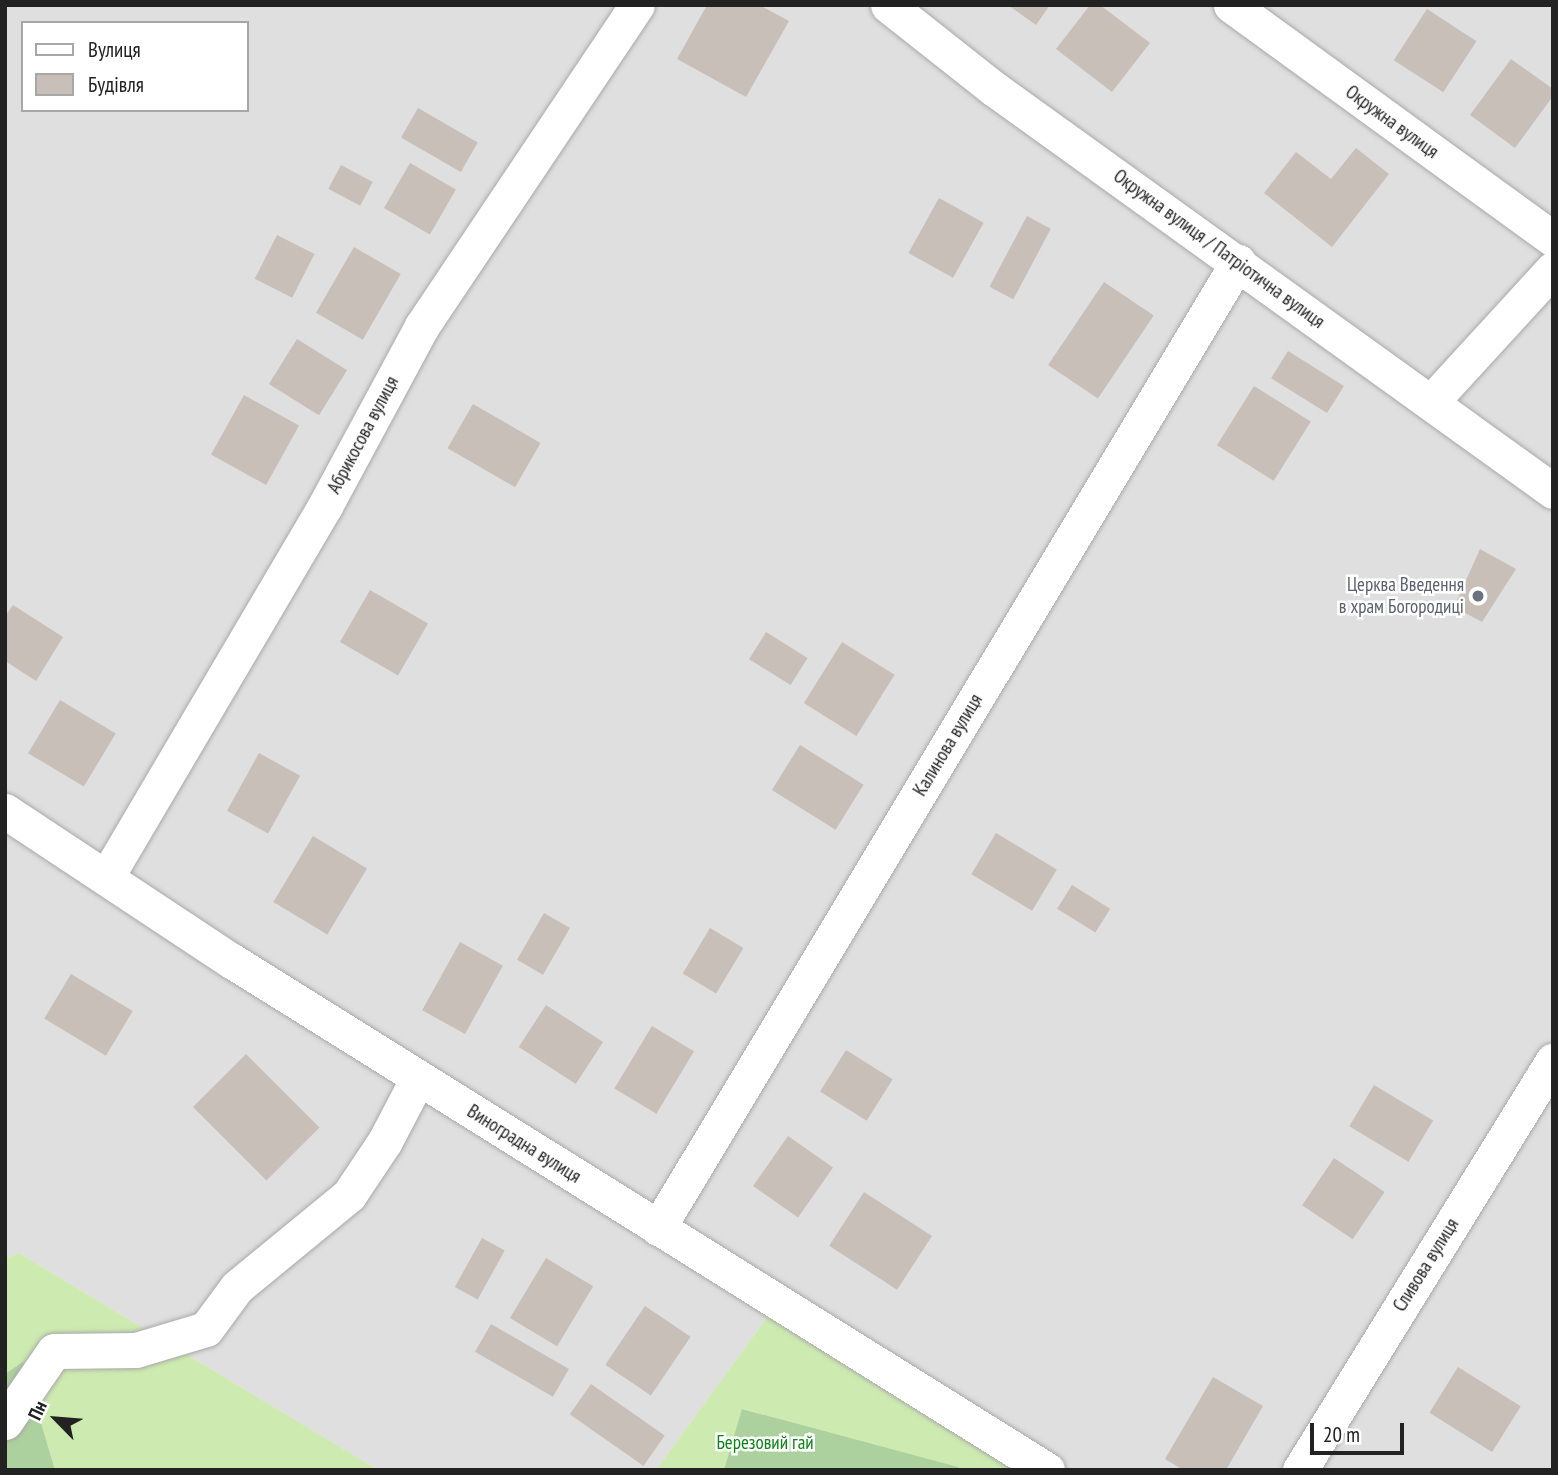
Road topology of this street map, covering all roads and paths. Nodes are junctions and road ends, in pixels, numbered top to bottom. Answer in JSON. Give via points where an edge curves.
{"nodes":[{"id":1,"x":637,"y":5,"type":"edge"},
{"id":2,"x":888,"y":5,"type":"edge"},
{"id":3,"x":1231,"y":5,"type":"edge"},
{"id":4,"x":1553,"y":239,"type":"edge"},
{"id":5,"x":1238,"y":262,"type":"junction"},
{"id":6,"x":1553,"y":269,"type":"edge"},
{"id":7,"x":1430,"y":402,"type":"junction"},
{"id":8,"x":1553,"y":491,"type":"edge"},
{"id":9,"x":5,"y":811,"type":"edge"},
{"id":10,"x":107,"y":876,"type":"junction"},
{"id":11,"x":1553,"y":1060,"type":"edge"},
{"id":12,"x":418,"y":1078,"type":"junction"},
{"id":13,"x":658,"y":1228,"type":"junction"},
{"id":14,"x":5,"y":1422,"type":"edge"},
{"id":15,"x":1047,"y":1470,"type":"edge"},
{"id":16,"x":1300,"y":1470,"type":"edge"}],
"edges":[{"from":1,"to":10,"type":"street","name":"Абрикосова вулиця","via":[[422,326],[325,506]]},
{"from":2,"to":5,"type":"street","name":"Окружна вулиця / Патріотична вулиця","via":[[993,88]]},
{"from":3,"to":4,"type":"street","name":"Окружна вулиця"},
{"from":5,"to":7,"type":"street","name":"Окружна вулиця / Патріотична вулиця"},
{"from":5,"to":13,"type":"street","name":"Калинова вулиця"},
{"from":6,"to":7,"type":"street"},
{"from":7,"to":8,"type":"street","name":"Окружна вулиця / Патріотична вулиця"},
{"from":9,"to":10,"type":"street","name":"Виноградна вулиця"},
{"from":10,"to":12,"type":"street","name":"Виноградна вулиця"},
{"from":11,"to":16,"type":"street","name":"Сливова вулиця"},
{"from":12,"to":13,"type":"street","name":"Виноградна вулиця"},
{"from":12,"to":14,"type":"street","via":[[385,1141],[349,1195],[237,1287],[206,1329],[136,1350],[54,1351]]},
{"from":13,"to":15,"type":"street","name":"Виноградна вулиця"}]}
